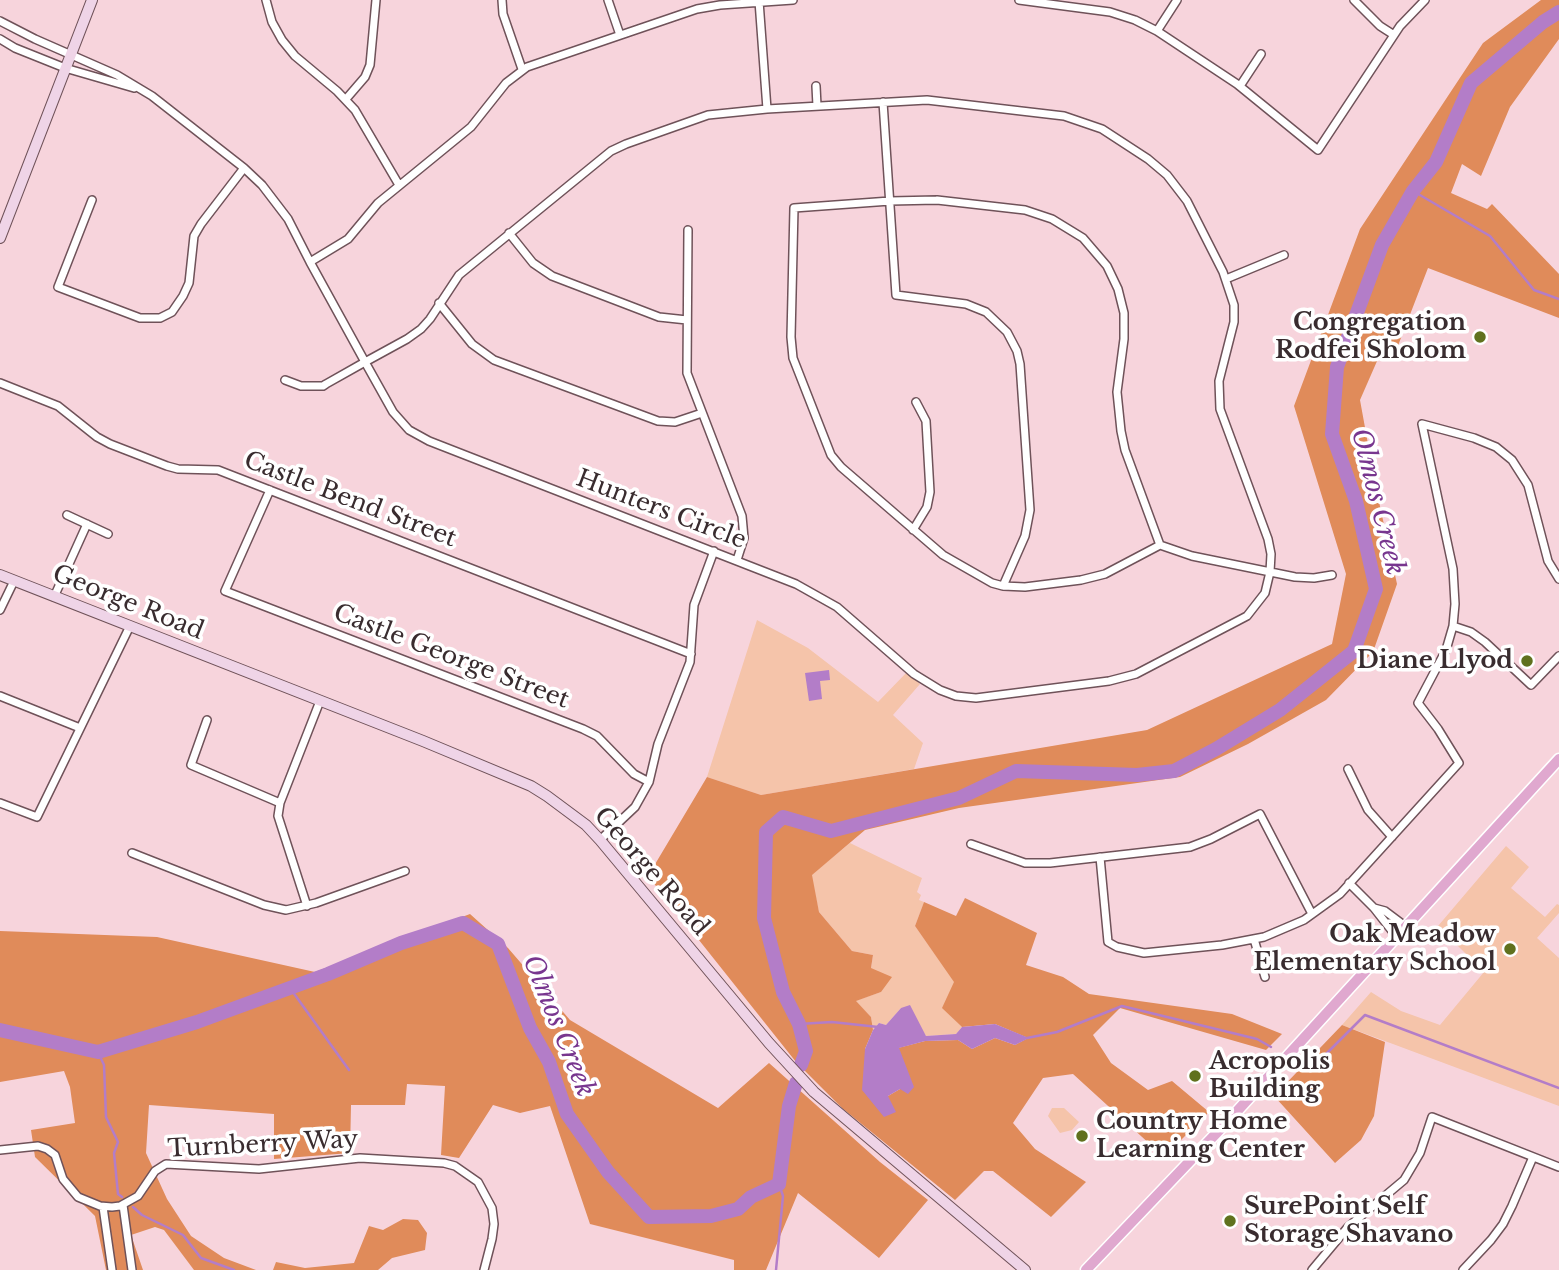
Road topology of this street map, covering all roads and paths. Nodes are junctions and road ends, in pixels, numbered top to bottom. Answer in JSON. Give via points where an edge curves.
{"nodes":[{"id":1,"x":92,"y":0,"type":"edge"},
{"id":2,"x":266,"y":0,"type":"edge"},
{"id":3,"x":376,"y":0,"type":"edge"},
{"id":4,"x":502,"y":0,"type":"edge"},
{"id":5,"x":608,"y":0,"type":"edge"},
{"id":6,"x":793,"y":0,"type":"edge"},
{"id":7,"x":1019,"y":0,"type":"edge"},
{"id":8,"x":1177,"y":0,"type":"edge"},
{"id":9,"x":1354,"y":0,"type":"edge"},
{"id":10,"x":1425,"y":0,"type":"edge"},
{"id":11,"x":759,"y":1,"type":"edge"},
{"id":12,"x":1058,"y":2,"type":"edge"},
{"id":13,"x":0,"y":21,"type":"edge"},
{"id":14,"x":1157,"y":31,"type":"junction"},
{"id":15,"x":620,"y":35,"type":"junction"},
{"id":16,"x":1394,"y":35,"type":"junction"},
{"id":17,"x":0,"y":39,"type":"edge"},
{"id":18,"x":71,"y":54,"type":"junction"},
{"id":19,"x":1261,"y":54,"type":"dead end"},
{"id":20,"x":65,"y":68,"type":"junction"},
{"id":21,"x":522,"y":69,"type":"junction"},
{"id":22,"x":816,"y":86,"type":"dead end"},
{"id":23,"x":1240,"y":86,"type":"junction"},
{"id":24,"x":138,"y":88,"type":"junction"},
{"id":25,"x":346,"y":99,"type":"junction"},
{"id":26,"x":883,"y":102,"type":"junction"},
{"id":27,"x":817,"y":106,"type":"junction"},
{"id":28,"x":767,"y":109,"type":"junction"},
{"id":29,"x":244,"y":168,"type":"junction"},
{"id":30,"x":399,"y":185,"type":"junction"},
{"id":31,"x":92,"y":200,"type":"dead end"},
{"id":32,"x":890,"y":201,"type":"junction"},
{"id":33,"x":688,"y":230,"type":"dead end"},
{"id":34,"x":509,"y":233,"type":"junction"},
{"id":35,"x":0,"y":238,"type":"edge"},
{"id":36,"x":1283,"y":256,"type":"dead end"},
{"id":37,"x":310,"y":262,"type":"junction"},
{"id":38,"x":1226,"y":279,"type":"junction"},
{"id":39,"x":439,"y":303,"type":"junction"},
{"id":40,"x":687,"y":320,"type":"junction"},
{"id":41,"x":365,"y":362,"type":"junction"},
{"id":42,"x":285,"y":380,"type":"dead end"},
{"id":43,"x":0,"y":383,"type":"edge"},
{"id":44,"x":916,"y":402,"type":"dead end"},
{"id":45,"x":702,"y":413,"type":"junction"},
{"id":46,"x":270,"y":490,"type":"junction"},
{"id":47,"x":67,"y":516,"type":"dead end"},
{"id":48,"x":87,"y":524,"type":"junction"},
{"id":49,"x":913,"y":530,"type":"junction"},
{"id":50,"x":108,"y":534,"type":"dead end"},
{"id":51,"x":1160,"y":545,"type":"junction"},
{"id":52,"x":714,"y":551,"type":"junction"},
{"id":53,"x":737,"y":560,"type":"junction"},
{"id":54,"x":1270,"y":572,"type":"junction"},
{"id":55,"x":0,"y":575,"type":"edge"},
{"id":56,"x":1332,"y":575,"type":"dead end"},
{"id":57,"x":1559,"y":579,"type":"edge"},
{"id":58,"x":14,"y":581,"type":"junction"},
{"id":59,"x":1003,"y":586,"type":"junction"},
{"id":60,"x":54,"y":597,"type":"junction"},
{"id":61,"x":0,"y":610,"type":"edge"},
{"id":62,"x":130,"y":626,"type":"junction"},
{"id":63,"x":1453,"y":626,"type":"junction"},
{"id":64,"x":691,"y":654,"type":"junction"},
{"id":65,"x":1559,"y":656,"type":"edge"},
{"id":66,"x":0,"y":696,"type":"edge"},
{"id":67,"x":320,"y":701,"type":"junction"},
{"id":68,"x":207,"y":720,"type":"dead end"},
{"id":69,"x":80,"y":728,"type":"junction"},
{"id":70,"x":1559,"y":759,"type":"edge"},
{"id":71,"x":1348,"y":769,"type":"dead end"},
{"id":72,"x":649,"y":782,"type":"junction"},
{"id":73,"x":0,"y":803,"type":"edge"},
{"id":74,"x":280,"y":803,"type":"junction"},
{"id":75,"x":1392,"y":838,"type":"junction"},
{"id":76,"x":600,"y":840,"type":"junction"},
{"id":77,"x":971,"y":844,"type":"dead end"},
{"id":78,"x":132,"y":853,"type":"dead end"},
{"id":79,"x":1100,"y":857,"type":"junction"},
{"id":80,"x":405,"y":871,"type":"dead end"},
{"id":81,"x":1349,"y":883,"type":"junction"},
{"id":82,"x":307,"y":906,"type":"junction"},
{"id":83,"x":1374,"y":908,"type":"junction"},
{"id":84,"x":1312,"y":914,"type":"junction"},
{"id":85,"x":1405,"y":926,"type":"junction"},
{"id":86,"x":1396,"y":936,"type":"junction"},
{"id":87,"x":1254,"y":939,"type":"junction"},
{"id":88,"x":1265,"y":977,"type":"dead end"},
{"id":89,"x":0,"y":1150,"type":"edge"},
{"id":90,"x":1533,"y":1157,"type":"junction"},
{"id":91,"x":1559,"y":1167,"type":"edge"},
{"id":92,"x":123,"y":1205,"type":"junction"},
{"id":93,"x":103,"y":1207,"type":"junction"},
{"id":94,"x":112,"y":1270,"type":"edge"},
{"id":95,"x":132,"y":1270,"type":"edge"},
{"id":96,"x":484,"y":1270,"type":"edge"},
{"id":97,"x":1025,"y":1270,"type":"edge"},
{"id":98,"x":1086,"y":1270,"type":"edge"},
{"id":99,"x":1312,"y":1270,"type":"edge"},
{"id":100,"x":1463,"y":1270,"type":"edge"}],
"edges":[{"from":1,"to":18,"type":"street"},
{"from":2,"to":25,"type":"street","via":[[272,22],[288,48]]},
{"from":3,"to":25,"type":"street","via":[[370,65]]},
{"from":4,"to":21,"type":"street"},
{"from":5,"to":15,"type":"street"},
{"from":6,"to":11,"type":"street"},
{"from":7,"to":12,"type":"street"},
{"from":8,"to":14,"type":"street"},
{"from":9,"to":16,"type":"street"},
{"from":10,"to":16,"type":"street"},
{"from":11,"to":15,"type":"street","via":[[697,9]]},
{"from":11,"to":28,"type":"street"},
{"from":12,"to":14,"type":"street","via":[[1122,15]]},
{"from":13,"to":18,"type":"street","name":"Hunters Circle"},
{"from":14,"to":23,"type":"street"},
{"from":15,"to":21,"type":"street"},
{"from":16,"to":23,"type":"street","via":[[1318,150]]},
{"from":17,"to":20,"type":"street","name":"Hunters Circle"},
{"from":18,"to":20,"type":"street"},
{"from":18,"to":24,"type":"street","name":"Hunters Circle"},
{"from":19,"to":23,"type":"street"},
{"from":20,"to":24,"type":"street","name":"Hunters Circle"},
{"from":20,"to":35,"type":"street"},
{"from":21,"to":30,"type":"street","via":[[471,127]]},
{"from":22,"to":27,"type":"street"},
{"from":24,"to":29,"type":"street","name":"Hunters Circle"},
{"from":25,"to":30,"type":"street"},
{"from":26,"to":27,"type":"street"},
{"from":26,"to":32,"type":"street"},
{"from":26,"to":38,"type":"street","via":[[942,101],[1064,116],[1102,129],[1158,166],[1177,187]]},
{"from":27,"to":28,"type":"street"},
{"from":28,"to":34,"type":"street","via":[[708,116],[611,151]]},
{"from":29,"to":31,"type":"street","via":[[194,236],[189,283],[172,312],[160,318],[140,318],[58,287]]},
{"from":29,"to":37,"type":"street","name":"Hunters Circle","via":[[275,201]]},
{"from":30,"to":37,"type":"street","via":[[348,239]]},
{"from":32,"to":49,"type":"street","via":[[794,208],[791,337],[795,366],[831,455]]},
{"from":32,"to":51,"type":"street","via":[[937,200],[1040,214],[1073,230],[1100,256],[1113,277],[1124,313],[1117,392],[1121,431]]},
{"from":32,"to":59,"type":"street","via":[[896,295],[966,304],[986,312],[1007,332],[1017,351],[1030,510],[1025,536]]},
{"from":33,"to":40,"type":"street"},
{"from":34,"to":39,"type":"street","via":[[459,275]]},
{"from":34,"to":40,"type":"street","via":[[533,263],[552,276],[659,317]]},
{"from":36,"to":38,"type":"street"},
{"from":37,"to":41,"type":"street","name":"Hunters Circle"},
{"from":38,"to":54,"type":"street","via":[[1234,322],[1219,381],[1220,408],[1268,539]]},
{"from":39,"to":41,"type":"street","via":[[421,329]]},
{"from":39,"to":45,"type":"street","via":[[472,344],[494,360],[658,421],[675,422]]},
{"from":40,"to":45,"type":"street","via":[[687,373]]},
{"from":41,"to":42,"type":"street","via":[[323,386]]},
{"from":41,"to":52,"type":"street","name":"Hunters Circle","via":[[398,419],[422,438]]},
{"from":43,"to":46,"type":"street","name":"Castle Bend Street","via":[[58,406],[97,437],[121,449],[178,469],[218,470]]},
{"from":44,"to":49,"type":"street","via":[[926,421],[930,492]]},
{"from":45,"to":53,"type":"street","via":[[742,516],[744,538]]},
{"from":46,"to":64,"type":"street","name":"Castle Bend Street"},
{"from":46,"to":72,"type":"street","name":"Castle George Street","via":[[225,591],[583,729]]},
{"from":47,"to":48,"type":"street"},
{"from":48,"to":50,"type":"street"},
{"from":48,"to":60,"type":"street"},
{"from":49,"to":59,"type":"street","via":[[954,563]]},
{"from":51,"to":54,"type":"street"},
{"from":51,"to":59,"type":"street","via":[[1093,577]]},
{"from":52,"to":53,"type":"street","name":"Hunters Circle"},
{"from":52,"to":64,"type":"street","via":[[694,605]]},
{"from":53,"to":54,"type":"street","name":"Hunters Circle","via":[[825,599],[932,687],[976,698],[1136,674],[1247,616],[1265,593]]},
{"from":54,"to":56,"type":"street","via":[[1314,579]]},
{"from":55,"to":58,"type":"street","name":"George Road"},
{"from":57,"to":63,"type":"street","via":[[1548,561],[1528,485],[1512,460],[1474,438],[1422,424],[1453,569]]},
{"from":58,"to":60,"type":"street","name":"George Road"},
{"from":58,"to":61,"type":"street"},
{"from":60,"to":62,"type":"street","name":"George Road"},
{"from":62,"to":67,"type":"street","name":"George Road"},
{"from":62,"to":69,"type":"street"},
{"from":63,"to":65,"type":"street","via":[[1485,642],[1531,685]]},
{"from":63,"to":75,"type":"street","via":[[1439,666],[1418,703],[1458,763]]},
{"from":64,"to":72,"type":"street"},
{"from":66,"to":69,"type":"street"},
{"from":67,"to":74,"type":"street"},
{"from":67,"to":76,"type":"street","name":"George Road","via":[[531,786]]},
{"from":68,"to":74,"type":"street","via":[[191,765]]},
{"from":69,"to":73,"type":"street","via":[[37,817]]},
{"from":70,"to":85,"type":"main road"},
{"from":71,"to":75,"type":"street","via":[[1368,810]]},
{"from":72,"to":76,"type":"street","via":[[635,807]]},
{"from":74,"to":82,"type":"street","via":[[281,830]]},
{"from":75,"to":81,"type":"street"},
{"from":76,"to":97,"type":"street","name":"George Road","via":[[814,1092]]},
{"from":77,"to":79,"type":"street","via":[[1025,863]]},
{"from":78,"to":82,"type":"street","via":[[276,909]]},
{"from":79,"to":84,"type":"street","via":[[1190,847],[1261,814]]},
{"from":79,"to":87,"type":"street","via":[[1108,942],[1144,953]]},
{"from":80,"to":82,"type":"street"},
{"from":81,"to":83,"type":"street"},
{"from":81,"to":84,"type":"street"},
{"from":83,"to":85,"type":"street"},
{"from":83,"to":86,"type":"street"},
{"from":84,"to":87,"type":"street"},
{"from":85,"to":86,"type":"main road"},
{"from":86,"to":98,"type":"main road"},
{"from":87,"to":88,"type":"street"},
{"from":89,"to":93,"type":"street","via":[[47,1149],[55,1154],[68,1188]]},
{"from":90,"to":91,"type":"street"},
{"from":90,"to":99,"type":"street","via":[[1432,1117],[1420,1153],[1404,1180],[1348,1227]]},
{"from":90,"to":100,"type":"street","via":[[1503,1224]]},
{"from":92,"to":93,"type":"street"},
{"from":92,"to":95,"type":"street"},
{"from":92,"to":96,"type":"street","name":"Turnberry Way","via":[[138,1196],[155,1171],[166,1164],[259,1169],[360,1158],[444,1163],[478,1182],[492,1208],[492,1239]]},
{"from":93,"to":94,"type":"street"}]}
